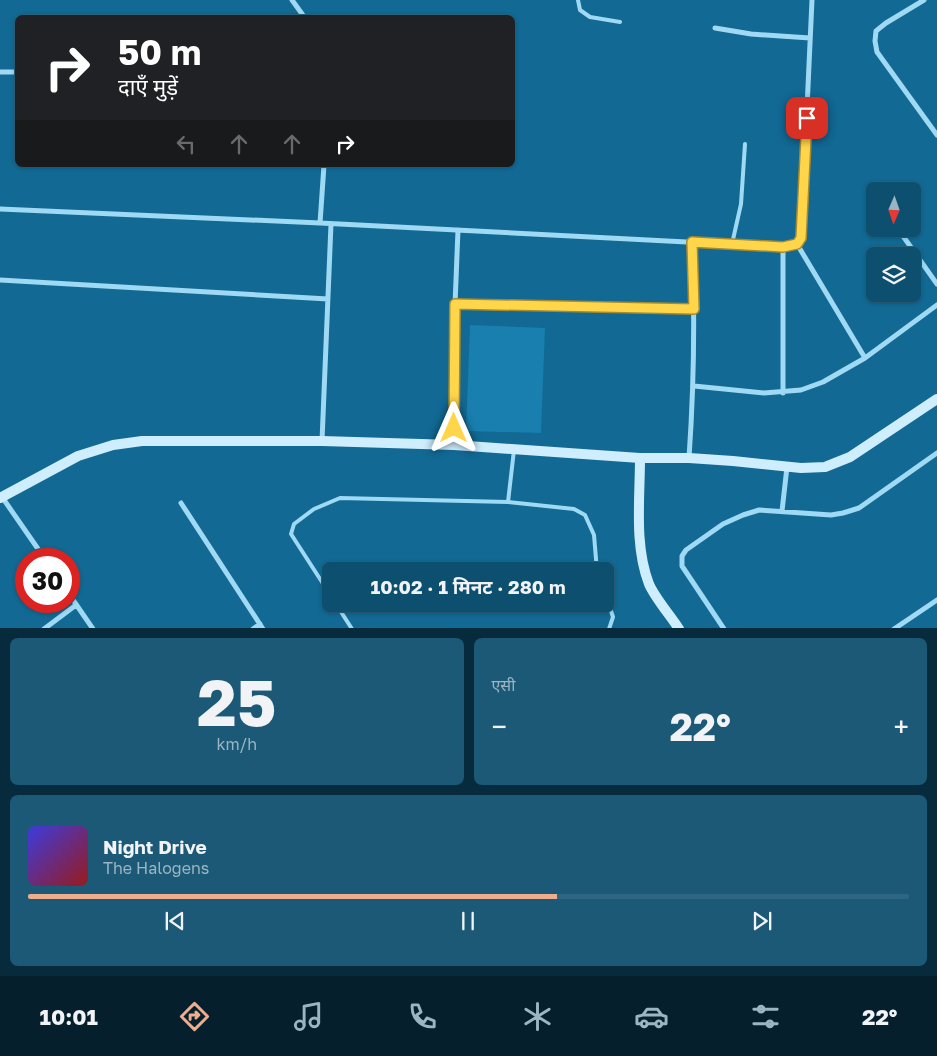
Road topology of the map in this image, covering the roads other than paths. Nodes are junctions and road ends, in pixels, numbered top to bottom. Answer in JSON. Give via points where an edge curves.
{"nodes":[{"id":1,"x":292,"y":0,"type":"edge"},
{"id":2,"x":578,"y":0,"type":"edge"},
{"id":3,"x":812,"y":0,"type":"edge"},
{"id":4,"x":924,"y":0,"type":"edge"},
{"id":5,"x":303,"y":15,"type":"edge"},
{"id":6,"x":620,"y":22,"type":"dead end"},
{"id":7,"x":714,"y":28,"type":"dead end"},
{"id":8,"x":810,"y":38,"type":"junction"},
{"id":9,"x":0,"y":72,"type":"edge"},
{"id":10,"x":15,"y":72,"type":"edge"},
{"id":11,"x":937,"y":136,"type":"edge"},
{"id":12,"x":745,"y":144,"type":"dead end"},
{"id":13,"x":324,"y":167,"type":"edge"},
{"id":14,"x":0,"y":209,"type":"edge"},
{"id":15,"x":320,"y":223,"type":"junction"},
{"id":16,"x":331,"y":224,"type":"junction"},
{"id":17,"x":458,"y":230,"type":"junction"},
{"id":18,"x":904,"y":238,"type":"edge"},
{"id":19,"x":692,"y":242,"type":"junction"},
{"id":20,"x":732,"y":244,"type":"junction"},
{"id":21,"x":797,"y":244,"type":"junction"},
{"id":22,"x":783,"y":247,"type":"junction"},
{"id":23,"x":0,"y":280,"type":"edge"},
{"id":24,"x":937,"y":284,"type":"edge"},
{"id":25,"x":328,"y":299,"type":"junction"},
{"id":26,"x":455,"y":304,"type":"junction"},
{"id":27,"x":937,"y":305,"type":"edge"},
{"id":28,"x":694,"y":309,"type":"junction"},
{"id":29,"x":865,"y":358,"type":"junction"},
{"id":30,"x":694,"y":386,"type":"junction"},
{"id":31,"x":783,"y":392,"type":"junction"},
{"id":32,"x":937,"y":399,"type":"edge"},
{"id":33,"x":322,"y":441,"type":"junction"},
{"id":34,"x":454,"y":445,"type":"junction"},
{"id":35,"x":514,"y":450,"type":"junction"},
{"id":36,"x":937,"y":453,"type":"edge"},
{"id":37,"x":640,"y":458,"type":"junction"},
{"id":38,"x":689,"y":458,"type":"junction"},
{"id":39,"x":787,"y":467,"type":"junction"},
{"id":40,"x":1,"y":497,"type":"edge"},
{"id":41,"x":508,"y":502,"type":"junction"},
{"id":42,"x":181,"y":503,"type":"dead end"},
{"id":43,"x":782,"y":511,"type":"junction"},
{"id":44,"x":37,"y":548,"type":"edge"},
{"id":45,"x":596,"y":562,"type":"edge"},
{"id":46,"x":322,"y":582,"type":"edge"},
{"id":47,"x":937,"y":600,"type":"edge"},
{"id":48,"x":80,"y":611,"type":"edge"},
{"id":49,"x":341,"y":612,"type":"edge"},
{"id":50,"x":611,"y":612,"type":"edge"},
{"id":51,"x":65,"y":613,"type":"edge"},
{"id":52,"x":261,"y":626,"type":"edge"},
{"id":53,"x":44,"y":628,"type":"edge"},
{"id":54,"x":92,"y":628,"type":"edge"},
{"id":55,"x":253,"y":628,"type":"edge"},
{"id":56,"x":352,"y":628,"type":"edge"},
{"id":57,"x":609,"y":628,"type":"edge"},
{"id":58,"x":678,"y":628,"type":"edge"},
{"id":59,"x":724,"y":628,"type":"edge"},
{"id":60,"x":894,"y":628,"type":"edge"}],
"edges":[{"from":1,"to":5,"type":"street"},
{"from":2,"to":6,"type":"lane","via":[[580,10],[590,17]]},
{"from":3,"to":8,"type":"street"},
{"from":4,"to":11,"type":"street","via":[[876,31],[875,41],[877,52]]},
{"from":7,"to":8,"type":"street"},
{"from":8,"to":21,"type":"street","via":[[801,238]]},
{"from":9,"to":10,"type":"street"},
{"from":12,"to":20,"type":"lane","via":[[741,204]]},
{"from":13,"to":15,"type":"street"},
{"from":14,"to":15,"type":"street"},
{"from":15,"to":16,"type":"street"},
{"from":16,"to":17,"type":"street"},
{"from":16,"to":25,"type":"street"},
{"from":17,"to":19,"type":"street"},
{"from":17,"to":26,"type":"street"},
{"from":18,"to":24,"type":"street"},
{"from":19,"to":20,"type":"street"},
{"from":19,"to":28,"type":"street"},
{"from":20,"to":22,"type":"street"},
{"from":21,"to":22,"type":"street"},
{"from":21,"to":29,"type":"street"},
{"from":22,"to":31,"type":"street"},
{"from":23,"to":25,"type":"street"},
{"from":25,"to":33,"type":"street"},
{"from":26,"to":28,"type":"street"},
{"from":26,"to":34,"type":"street"},
{"from":27,"to":29,"type":"street"},
{"from":28,"to":30,"type":"street"},
{"from":29,"to":31,"type":"street","via":[[823,382]]},
{"from":30,"to":31,"type":"street"},
{"from":30,"to":38,"type":"street"},
{"from":32,"to":39,"type":"street","via":[[850,457],[825,467]]},
{"from":33,"to":34,"type":"street"},
{"from":33,"to":40,"type":"street","via":[[142,441],[113,445],[78,456]]},
{"from":34,"to":35,"type":"street"},
{"from":35,"to":37,"type":"street"},
{"from":35,"to":41,"type":"lane"},
{"from":36,"to":43,"type":"street","via":[[859,508],[831,514]]},
{"from":37,"to":38,"type":"street"},
{"from":37,"to":58,"type":"street","via":[[642,557],[650,586]]},
{"from":38,"to":39,"type":"street"},
{"from":39,"to":43,"type":"street"},
{"from":40,"to":44,"type":"street"},
{"from":41,"to":45,"type":"lane","via":[[574,509],[585,515],[594,535]]},
{"from":41,"to":46,"type":"lane","via":[[340,498],[314,509],[294,524],[291,534]]},
{"from":42,"to":52,"type":"street"},
{"from":43,"to":59,"type":"street","via":[[759,510],[743,515],[723,524],[682,556],[682,566]]},
{"from":47,"to":60,"type":"street"},
{"from":48,"to":54,"type":"street"},
{"from":49,"to":56,"type":"lane"},
{"from":50,"to":57,"type":"lane"},
{"from":51,"to":53,"type":"street"},
{"from":52,"to":55,"type":"street"}]}
